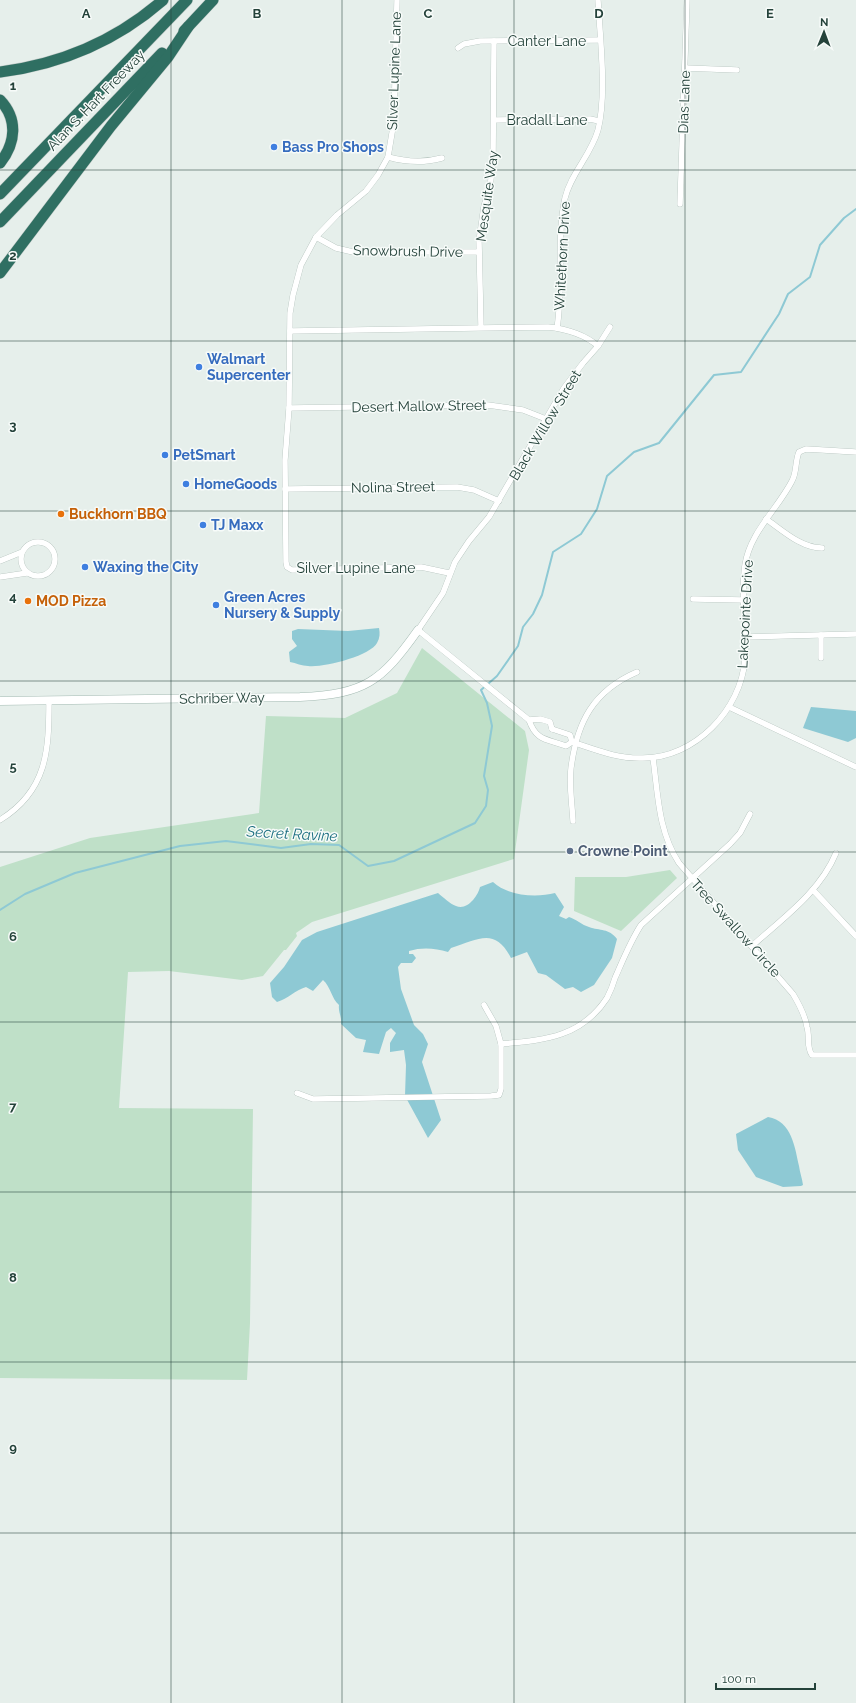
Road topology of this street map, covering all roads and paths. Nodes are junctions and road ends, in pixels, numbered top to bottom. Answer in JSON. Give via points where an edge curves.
{"nodes":[{"id":1,"x":163,"y":0,"type":"edge"},
{"id":2,"x":186,"y":0,"type":"edge"},
{"id":3,"x":213,"y":0,"type":"edge"},
{"id":4,"x":397,"y":0,"type":"edge"},
{"id":5,"x":598,"y":0,"type":"edge"},
{"id":6,"x":687,"y":0,"type":"edge"},
{"id":7,"x":188,"y":27,"type":"junction"},
{"id":8,"x":600,"y":40,"type":"junction"},
{"id":9,"x":494,"y":41,"type":"junction"},
{"id":10,"x":458,"y":48,"type":"dead end"},
{"id":11,"x":685,"y":68,"type":"junction"},
{"id":12,"x":737,"y":70,"type":"dead end"},
{"id":13,"x":0,"y":72,"type":"edge"},
{"id":14,"x":0,"y":100,"type":"edge"},
{"id":15,"x":495,"y":120,"type":"junction"},
{"id":16,"x":599,"y":121,"type":"junction"},
{"id":17,"x":388,"y":157,"type":"junction"},
{"id":18,"x":442,"y":158,"type":"dead end"},
{"id":19,"x":0,"y":163,"type":"edge"},
{"id":20,"x":0,"y":194,"type":"edge"},
{"id":21,"x":680,"y":204,"type":"dead end"},
{"id":22,"x":0,"y":222,"type":"edge"},
{"id":23,"x":316,"y":237,"type":"junction"},
{"id":24,"x":479,"y":252,"type":"junction"},
{"id":25,"x":0,"y":273,"type":"edge"},
{"id":26,"x":481,"y":327,"type":"junction"},
{"id":27,"x":610,"y":327,"type":"dead end"},
{"id":28,"x":557,"y":328,"type":"junction"},
{"id":29,"x":290,"y":331,"type":"junction"},
{"id":30,"x":598,"y":346,"type":"junction"},
{"id":31,"x":289,"y":408,"type":"junction"},
{"id":32,"x":546,"y":419,"type":"junction"},
{"id":33,"x":856,"y":452,"type":"edge"},
{"id":34,"x":285,"y":489,"type":"junction"},
{"id":35,"x":499,"y":500,"type":"junction"},
{"id":36,"x":766,"y":519,"type":"junction"},
{"id":37,"x":822,"y":548,"type":"dead end"},
{"id":38,"x":22,"y":552,"type":"junction"},
{"id":39,"x":0,"y":561,"type":"edge"},
{"id":40,"x":27,"y":573,"type":"junction"},
{"id":41,"x":449,"y":573,"type":"junction"},
{"id":42,"x":0,"y":577,"type":"edge"},
{"id":43,"x":693,"y":599,"type":"dead end"},
{"id":44,"x":744,"y":600,"type":"junction"},
{"id":45,"x":418,"y":630,"type":"junction"},
{"id":46,"x":856,"y":634,"type":"edge"},
{"id":47,"x":821,"y":635,"type":"junction"},
{"id":48,"x":745,"y":636,"type":"junction"},
{"id":49,"x":821,"y":658,"type":"dead end"},
{"id":50,"x":638,"y":672,"type":"dead end"},
{"id":51,"x":49,"y":700,"type":"junction"},
{"id":52,"x":0,"y":701,"type":"edge"},
{"id":53,"x":729,"y":707,"type":"junction"},
{"id":54,"x":530,"y":720,"type":"junction"},
{"id":55,"x":552,"y":729,"type":"junction"},
{"id":56,"x":546,"y":739,"type":"junction"},
{"id":57,"x":575,"y":742,"type":"junction"},
{"id":58,"x":653,"y":758,"type":"junction"},
{"id":59,"x":856,"y":767,"type":"edge"},
{"id":60,"x":750,"y":814,"type":"dead end"},
{"id":61,"x":0,"y":820,"type":"edge"},
{"id":62,"x":573,"y":821,"type":"dead end"},
{"id":63,"x":836,"y":853,"type":"dead end"},
{"id":64,"x":692,"y":879,"type":"junction"},
{"id":65,"x":813,"y":890,"type":"junction"},
{"id":66,"x":856,"y":936,"type":"edge"},
{"id":67,"x":752,"y":946,"type":"junction"},
{"id":68,"x":484,"y":1005,"type":"dead end"},
{"id":69,"x":501,"y":1044,"type":"junction"},
{"id":70,"x":856,"y":1055,"type":"edge"},
{"id":71,"x":297,"y":1093,"type":"dead end"}],
"edges":[{"from":1,"to":13,"type":"highway","via":[[129,27],[84,51],[48,64]]},
{"from":2,"to":20,"type":"highway","name":"Alan S. Hart Freeway"},
{"from":3,"to":7,"type":"highway","name":"Alan S. Hart Freeway"},
{"from":4,"to":17,"type":"street","name":"Silver Lupine Lane","via":[[394,121]]},
{"from":5,"to":8,"type":"street","name":"Whitethorn Drive"},
{"from":6,"to":11,"type":"street","name":"Dias Lane"},
{"from":7,"to":22,"type":"highway","name":"Alan S. Hart Freeway"},
{"from":7,"to":25,"type":"highway","via":[[168,57],[111,126]]},
{"from":8,"to":9,"type":"street","name":"Canter Lane"},
{"from":8,"to":16,"type":"street","name":"Whitethorn Drive","via":[[602,91]]},
{"from":9,"to":10,"type":"street","name":"Canter Lane","via":[[472,42]]},
{"from":9,"to":15,"type":"street","name":"Mesquite Way"},
{"from":11,"to":12,"type":"street"},
{"from":11,"to":21,"type":"street","name":"Dias Lane"},
{"from":14,"to":19,"type":"highway","via":[[12,117],[13,126],[11,146]]},
{"from":15,"to":16,"type":"street","name":"Bradall Lane"},
{"from":15,"to":24,"type":"street","name":"Mesquite Way","via":[[492,172],[484,206]]},
{"from":16,"to":28,"type":"street","name":"Whitethorn Drive","via":[[588,153],[571,180],[565,198]]},
{"from":17,"to":18,"type":"street","via":[[411,162]]},
{"from":17,"to":23,"type":"street","name":"Silver Lupine Lane","via":[[366,191]]},
{"from":23,"to":24,"type":"street","name":"Snowbrush Drive","via":[[336,248],[353,252]]},
{"from":23,"to":29,"type":"street","name":"Silver Lupine Lane","via":[[305,256],[298,276],[291,306]]},
{"from":24,"to":26,"type":"street","name":"Mesquite Way"},
{"from":26,"to":28,"type":"street"},
{"from":26,"to":29,"type":"street"},
{"from":27,"to":30,"type":"street","name":"Black Willow Street"},
{"from":28,"to":30,"type":"street","via":[[583,336]]},
{"from":29,"to":31,"type":"street","name":"Silver Lupine Lane"},
{"from":30,"to":32,"type":"street","name":"Black Willow Street","via":[[574,375]]},
{"from":31,"to":32,"type":"street","name":"Desert Mallow Street","via":[[488,405],[524,410]]},
{"from":31,"to":34,"type":"street","name":"Silver Lupine Lane"},
{"from":32,"to":35,"type":"street","name":"Black Willow Street"},
{"from":33,"to":36,"type":"street","name":"Lakepointe Drive","via":[[806,449],[800,452],[793,480]]},
{"from":34,"to":35,"type":"street","name":"Nolina Street","via":[[451,487],[474,490]]},
{"from":34,"to":41,"type":"street","name":"Silver Lupine Lane","via":[[286,562],[292,570],[421,568]]},
{"from":35,"to":41,"type":"street","name":"Black Willow Street"},
{"from":36,"to":37,"type":"street","via":[[809,547]]},
{"from":36,"to":44,"type":"street","name":"Lakepointe Drive","via":[[748,554],[744,575]]},
{"from":38,"to":39,"type":"street"},
{"from":38,"to":40,"type":"street","via":[[21,563]]},
{"from":38,"to":40,"type":"street","via":[[30,543],[40,542],[54,552],[55,560],[50,571],[41,576]]},
{"from":40,"to":42,"type":"street"},
{"from":41,"to":45,"type":"street","name":"Black Willow Street","via":[[443,593]]},
{"from":43,"to":44,"type":"street"},
{"from":44,"to":48,"type":"street","name":"Lakepointe Drive"},
{"from":45,"to":51,"type":"street","name":"Schriber Way","via":[[396,662],[365,685],[344,693],[300,697]]},
{"from":45,"to":54,"type":"street","name":"Lakepointe Drive"},
{"from":46,"to":47,"type":"street"},
{"from":47,"to":48,"type":"street"},
{"from":47,"to":49,"type":"street"},
{"from":48,"to":53,"type":"street","name":"Lakepointe Drive","via":[[741,678]]},
{"from":50,"to":57,"type":"street","via":[[617,683],[598,698],[585,718]]},
{"from":51,"to":52,"type":"street","name":"Schriber Way"},
{"from":51,"to":61,"type":"street","via":[[47,748],[42,772],[29,796],[13,812]]},
{"from":53,"to":58,"type":"street","name":"Lakepointe Drive","via":[[701,737],[675,752]]},
{"from":53,"to":59,"type":"street"},
{"from":54,"to":55,"type":"street","name":"Lakepointe Drive","via":[[550,722]]},
{"from":54,"to":56,"type":"street","name":"Lakepointe Drive","via":[[532,729],[539,737]]},
{"from":55,"to":56,"type":"street"},
{"from":55,"to":57,"type":"street","name":"Lakepointe Drive","via":[[570,735]]},
{"from":56,"to":57,"type":"street","name":"Lakepointe Drive","via":[[566,746]]},
{"from":57,"to":58,"type":"street","name":"Lakepointe Drive","via":[[620,757]]},
{"from":57,"to":62,"type":"street","via":[[571,769]]},
{"from":58,"to":64,"type":"street","name":"Tree Swallow Circle","via":[[665,835],[675,858]]},
{"from":60,"to":64,"type":"street","via":[[740,833]]},
{"from":63,"to":65,"type":"street","via":[[823,880]]},
{"from":64,"to":67,"type":"street","name":"Tree Swallow Circle"},
{"from":64,"to":69,"type":"street","via":[[640,926],[607,998],[592,1015],[573,1030],[548,1039]]},
{"from":65,"to":66,"type":"street"},
{"from":65,"to":67,"type":"street"},
{"from":67,"to":70,"type":"street","name":"Tree Swallow Circle","via":[[797,1000],[808,1028],[808,1049],[812,1055]]},
{"from":68,"to":69,"type":"street","via":[[496,1026]]},
{"from":69,"to":71,"type":"street","via":[[502,1089],[499,1094],[313,1099]]}]}
